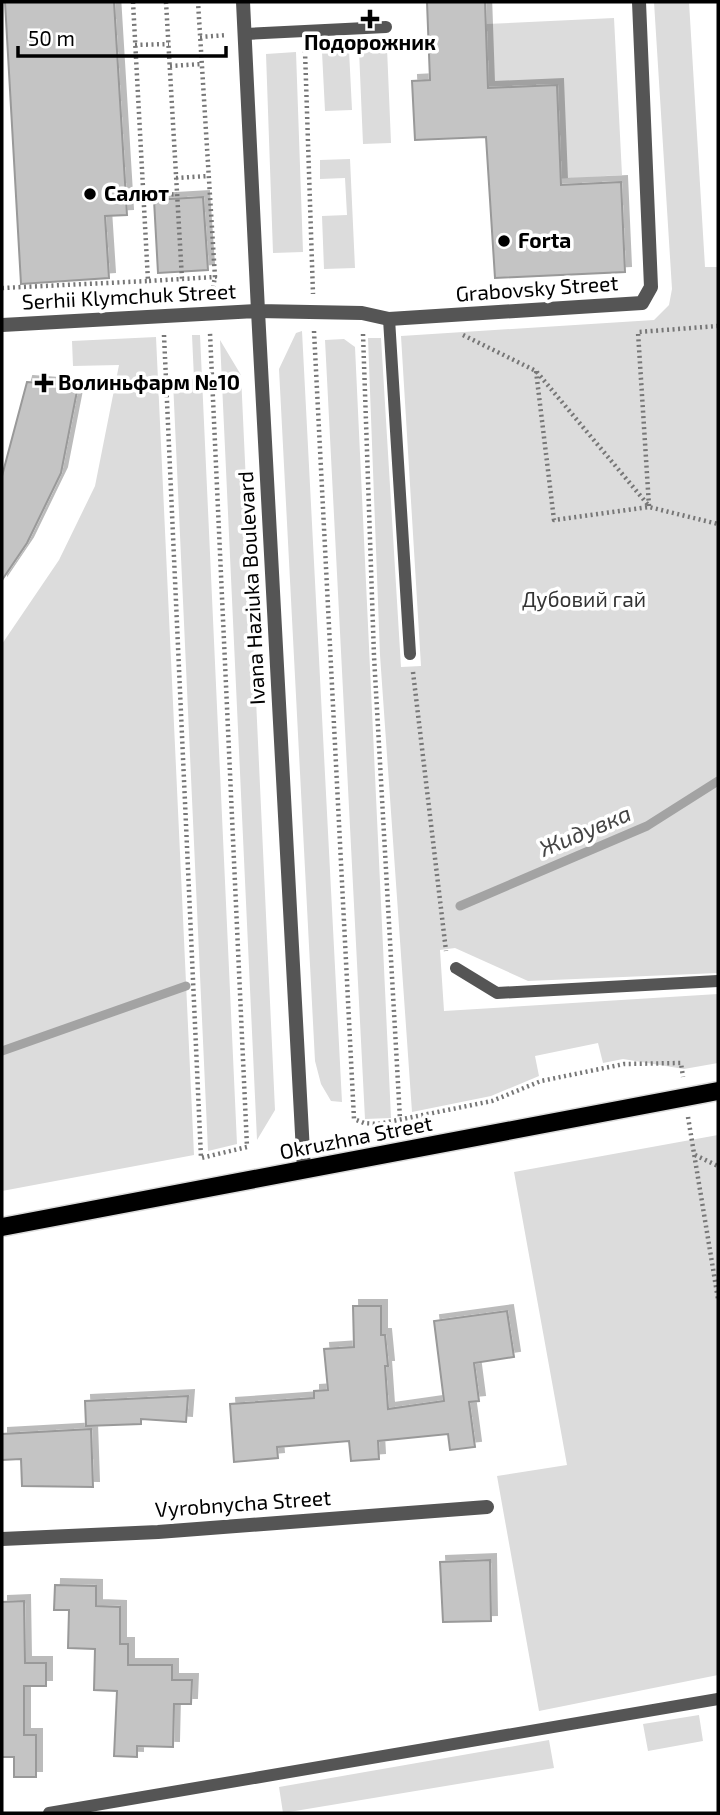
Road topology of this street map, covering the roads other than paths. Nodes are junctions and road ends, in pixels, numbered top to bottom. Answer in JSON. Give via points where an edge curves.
{"nodes":[{"id":1,"x":243,"y":2,"type":"edge"},
{"id":2,"x":639,"y":2,"type":"edge"},
{"id":3,"x":386,"y":27,"type":"dead end"},
{"id":4,"x":245,"y":34,"type":"junction"},
{"id":5,"x":258,"y":311,"type":"junction"},
{"id":6,"x":389,"y":319,"type":"junction"},
{"id":7,"x":2,"y":325,"type":"edge"},
{"id":8,"x":410,"y":653,"type":"road end"},
{"id":9,"x":456,"y":968,"type":"road end"},
{"id":10,"x":718,"y":981,"type":"edge"},
{"id":11,"x":718,"y":1091,"type":"edge"},
{"id":12,"x":304,"y":1171,"type":"junction"},
{"id":13,"x":2,"y":1227,"type":"edge"},
{"id":14,"x":487,"y":1507,"type":"dead end"},
{"id":15,"x":2,"y":1539,"type":"edge"},
{"id":16,"x":718,"y":1699,"type":"edge"},
{"id":17,"x":49,"y":1813,"type":"edge"}],
"edges":[{"from":1,"to":4,"type":"street","name":"Ivana Haziuka Boulevard"},
{"from":2,"to":6,"type":"street","name":"Grabovsky Street","via":[[651,287],[642,303]]},
{"from":3,"to":4,"type":"lane"},
{"from":4,"to":5,"type":"street","name":"Ivana Haziuka Boulevard"},
{"from":5,"to":6,"type":"street","name":"Grabovsky Street","via":[[362,313]]},
{"from":5,"to":7,"type":"street","name":"Serhii Klymchuk Street"},
{"from":5,"to":12,"type":"street","name":"Ivana Haziuka Boulevard"},
{"from":6,"to":8,"type":"lane"},
{"from":9,"to":10,"type":"lane","via":[[497,993]]},
{"from":11,"to":12,"type":"main road","name":"Okruzhna Street"},
{"from":12,"to":13,"type":"main road","name":"Okruzhna Street"},
{"from":14,"to":15,"type":"street","name":"Vyrobnycha Street"},
{"from":16,"to":17,"type":"lane"}]}
